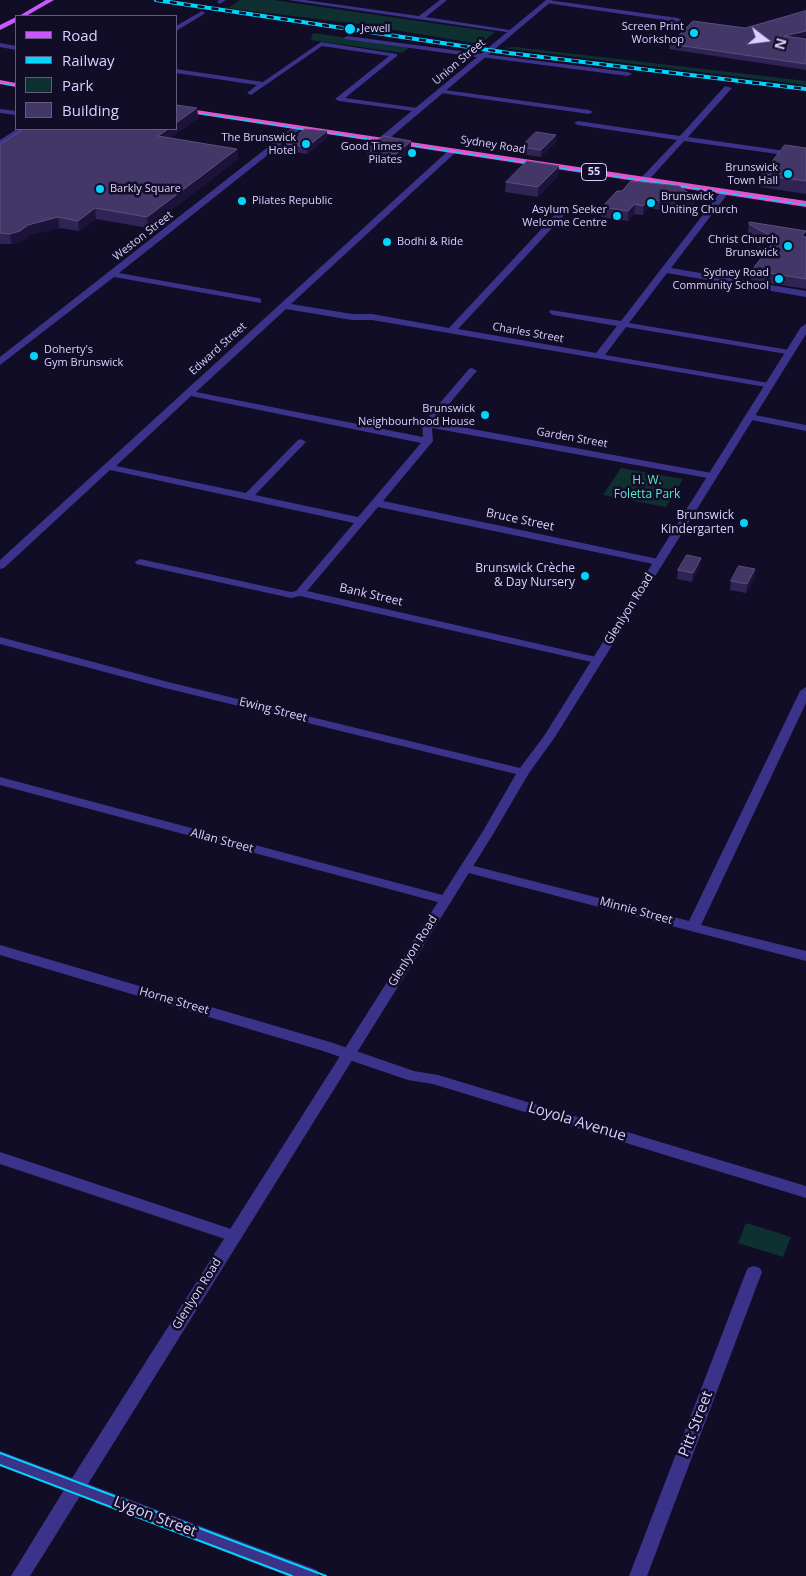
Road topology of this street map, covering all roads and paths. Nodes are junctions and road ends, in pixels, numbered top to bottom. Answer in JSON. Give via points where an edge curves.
{"nodes":[{"id":1,"x":51,"y":0,"type":"edge"},
{"id":2,"x":291,"y":0,"type":"edge"},
{"id":3,"x":444,"y":0,"type":"edge"},
{"id":4,"x":304,"y":1,"type":"edge"},
{"id":5,"x":549,"y":1,"type":"edge"},
{"id":6,"x":370,"y":5,"type":"dead end"},
{"id":7,"x":363,"y":10,"type":"junction"},
{"id":8,"x":202,"y":13,"type":"dead end"},
{"id":9,"x":24,"y":15,"type":"edge"},
{"id":10,"x":420,"y":18,"type":"junction"},
{"id":11,"x":15,"y":20,"type":"edge"},
{"id":12,"x":678,"y":20,"type":"dead end"},
{"id":13,"x":0,"y":28,"type":"edge"},
{"id":14,"x":178,"y":28,"type":"edge"},
{"id":15,"x":513,"y":31,"type":"junction"},
{"id":16,"x":347,"y":38,"type":"dead end"},
{"id":17,"x":0,"y":45,"type":"edge"},
{"id":18,"x":15,"y":48,"type":"edge"},
{"id":19,"x":483,"y":56,"type":"junction"},
{"id":20,"x":178,"y":71,"type":"edge"},
{"id":21,"x":628,"y":74,"type":"dead end"},
{"id":22,"x":0,"y":82,"type":"edge"},
{"id":23,"x":15,"y":84,"type":"edge"},
{"id":24,"x":264,"y":84,"type":"junction"},
{"id":25,"x":728,"y":88,"type":"dead end"},
{"id":26,"x":441,"y":91,"type":"junction"},
{"id":27,"x":251,"y":93,"type":"dead end"},
{"id":28,"x":178,"y":109,"type":"edge"},
{"id":29,"x":0,"y":110,"type":"edge"},
{"id":30,"x":417,"y":110,"type":"junction"},
{"id":31,"x":589,"y":112,"type":"dead end"},
{"id":32,"x":15,"y":113,"type":"edge"},
{"id":33,"x":578,"y":123,"type":"dead end"},
{"id":34,"x":299,"y":127,"type":"junction"},
{"id":35,"x":20,"y":130,"type":"edge"},
{"id":36,"x":681,"y":138,"type":"junction"},
{"id":37,"x":382,"y":140,"type":"junction"},
{"id":38,"x":0,"y":143,"type":"edge"},
{"id":39,"x":453,"y":151,"type":"junction"},
{"id":40,"x":806,"y":156,"type":"edge"},
{"id":41,"x":644,"y":180,"type":"junction"},
{"id":42,"x":726,"y":192,"type":"junction"},
{"id":43,"x":806,"y":204,"type":"edge"},
{"id":44,"x":565,"y":209,"type":"dead end"},
{"id":45,"x":665,"y":270,"type":"junction"},
{"id":46,"x":112,"y":274,"type":"junction"},
{"id":47,"x":806,"y":294,"type":"edge"},
{"id":48,"x":258,"y":301,"type":"dead end"},
{"id":49,"x":284,"y":306,"type":"junction"},
{"id":50,"x":553,"y":312,"type":"dead end"},
{"id":51,"x":623,"y":324,"type":"junction"},
{"id":52,"x":451,"y":331,"type":"junction"},
{"id":53,"x":805,"y":331,"type":"edge"},
{"id":54,"x":789,"y":353,"type":"junction"},
{"id":55,"x":598,"y":357,"type":"junction"},
{"id":56,"x":0,"y":362,"type":"edge"},
{"id":57,"x":472,"y":371,"type":"dead end"},
{"id":58,"x":769,"y":386,"type":"junction"},
{"id":59,"x":188,"y":393,"type":"junction"},
{"id":60,"x":750,"y":417,"type":"junction"},
{"id":61,"x":427,"y":424,"type":"junction"},
{"id":62,"x":806,"y":428,"type":"edge"},
{"id":63,"x":428,"y":441,"type":"junction"},
{"id":64,"x":301,"y":442,"type":"dead end"},
{"id":65,"x":108,"y":467,"type":"junction"},
{"id":66,"x":713,"y":476,"type":"junction"},
{"id":67,"x":248,"y":497,"type":"junction"},
{"id":68,"x":376,"y":503,"type":"junction"},
{"id":69,"x":361,"y":520,"type":"junction"},
{"id":70,"x":140,"y":562,"type":"dead end"},
{"id":71,"x":658,"y":562,"type":"junction"},
{"id":72,"x":0,"y":566,"type":"edge"},
{"id":73,"x":300,"y":593,"type":"junction"},
{"id":74,"x":0,"y":642,"type":"edge"},
{"id":75,"x":596,"y":660,"type":"junction"},
{"id":76,"x":806,"y":691,"type":"edge"},
{"id":77,"x":523,"y":772,"type":"junction"},
{"id":78,"x":0,"y":781,"type":"edge"},
{"id":79,"x":466,"y":868,"type":"junction"},
{"id":80,"x":445,"y":900,"type":"junction"},
{"id":81,"x":694,"y":926,"type":"junction"},
{"id":82,"x":0,"y":950,"type":"edge"},
{"id":83,"x":806,"y":956,"type":"edge"},
{"id":84,"x":347,"y":1055,"type":"junction"},
{"id":85,"x":0,"y":1158,"type":"edge"},
{"id":86,"x":806,"y":1192,"type":"edge"},
{"id":87,"x":234,"y":1236,"type":"junction"},
{"id":88,"x":754,"y":1272,"type":"dead end"},
{"id":89,"x":0,"y":1458,"type":"edge"},
{"id":90,"x":76,"y":1486,"type":"junction"},
{"id":91,"x":20,"y":1576,"type":"edge"},
{"id":92,"x":310,"y":1576,"type":"edge"},
{"id":93,"x":638,"y":1576,"type":"edge"}],
"edges":[{"from":1,"to":9,"type":"main road"},
{"from":2,"to":4,"type":"street"},
{"from":3,"to":10,"type":"street"},
{"from":4,"to":7,"type":"street"},
{"from":5,"to":12,"type":"street"},
{"from":5,"to":15,"type":"street","name":"Union Street"},
{"from":6,"to":7,"type":"street"},
{"from":7,"to":10,"type":"street"},
{"from":8,"to":14,"type":"street"},
{"from":10,"to":15,"type":"street"},
{"from":11,"to":13,"type":"main road"},
{"from":15,"to":19,"type":"street","name":"Union Street"},
{"from":16,"to":19,"type":"street"},
{"from":17,"to":18,"type":"street"},
{"from":19,"to":21,"type":"street"},
{"from":19,"to":26,"type":"street","name":"Union Street"},
{"from":20,"to":24,"type":"street"},
{"from":22,"to":23,"type":"highway"},
{"from":24,"to":27,"type":"street"},
{"from":24,"to":30,"type":"street","via":[[321,44],[395,55],[339,98]]},
{"from":25,"to":36,"type":"street"},
{"from":26,"to":30,"type":"street","name":"Union Street"},
{"from":26,"to":31,"type":"street"},
{"from":28,"to":34,"type":"highway","name":"Sydney Road","number":"55"},
{"from":29,"to":32,"type":"street"},
{"from":30,"to":37,"type":"street","name":"Union Street"},
{"from":33,"to":36,"type":"street"},
{"from":34,"to":37,"type":"highway","name":"Sydney Road","number":"55"},
{"from":34,"to":46,"type":"street","name":"Weston Street"},
{"from":35,"to":38,"type":"street"},
{"from":36,"to":40,"type":"street"},
{"from":36,"to":41,"type":"street"},
{"from":37,"to":39,"type":"highway","name":"Sydney Road","number":"55"},
{"from":39,"to":41,"type":"highway","name":"Sydney Road","number":"55"},
{"from":39,"to":49,"type":"street","name":"Edward Street"},
{"from":41,"to":42,"type":"highway","name":"Sydney Road","number":"55"},
{"from":42,"to":43,"type":"highway","name":"Sydney Road","number":"55"},
{"from":42,"to":45,"type":"street"},
{"from":44,"to":52,"type":"street"},
{"from":45,"to":47,"type":"street"},
{"from":45,"to":51,"type":"street"},
{"from":46,"to":48,"type":"street"},
{"from":46,"to":56,"type":"street","name":"Weston Street"},
{"from":49,"to":52,"type":"street","name":"Charles Street"},
{"from":49,"to":59,"type":"street","name":"Edward Street"},
{"from":50,"to":51,"type":"street"},
{"from":51,"to":54,"type":"street"},
{"from":51,"to":55,"type":"street"},
{"from":52,"to":55,"type":"street","name":"Charles Street"},
{"from":53,"to":54,"type":"street","name":"Glenlyon Road"},
{"from":54,"to":58,"type":"street","name":"Glenlyon Road"},
{"from":55,"to":58,"type":"street","name":"Charles Street"},
{"from":57,"to":61,"type":"street"},
{"from":58,"to":60,"type":"street","name":"Glenlyon Road"},
{"from":59,"to":63,"type":"street"},
{"from":59,"to":65,"type":"street","name":"Edward Street"},
{"from":60,"to":62,"type":"street"},
{"from":60,"to":66,"type":"street","name":"Glenlyon Road"},
{"from":61,"to":63,"type":"street"},
{"from":61,"to":66,"type":"street","name":"Garden Street"},
{"from":63,"to":68,"type":"street"},
{"from":64,"to":67,"type":"street"},
{"from":65,"to":67,"type":"street"},
{"from":65,"to":72,"type":"street","name":"Edward Street"},
{"from":66,"to":71,"type":"street","name":"Glenlyon Road"},
{"from":67,"to":69,"type":"street"},
{"from":68,"to":69,"type":"street"},
{"from":68,"to":71,"type":"street","name":"Bruce Street"},
{"from":69,"to":73,"type":"street"},
{"from":70,"to":73,"type":"street","name":"Bank Street","via":[[291,595]]},
{"from":71,"to":75,"type":"street","name":"Glenlyon Road"},
{"from":73,"to":75,"type":"street","name":"Bank Street"},
{"from":74,"to":77,"type":"street","name":"Ewing Street"},
{"from":75,"to":77,"type":"street","name":"Glenlyon Road","via":[[549,738]]},
{"from":76,"to":81,"type":"street"},
{"from":77,"to":79,"type":"street","name":"Glenlyon Road"},
{"from":78,"to":80,"type":"street","name":"Allan Street"},
{"from":79,"to":80,"type":"street","name":"Glenlyon Road"},
{"from":79,"to":81,"type":"street","name":"Minnie Street"},
{"from":80,"to":84,"type":"street","name":"Glenlyon Road"},
{"from":81,"to":83,"type":"street","name":"Minnie Street"},
{"from":82,"to":84,"type":"street","name":"Horne Street"},
{"from":84,"to":86,"type":"street","name":"Loyola Avenue"},
{"from":84,"to":87,"type":"street","name":"Glenlyon Road"},
{"from":85,"to":87,"type":"street"},
{"from":87,"to":90,"type":"street","name":"Glenlyon Road"},
{"from":88,"to":93,"type":"street","name":"Pitt Street"},
{"from":89,"to":90,"type":"street","name":"Lygon Street"},
{"from":90,"to":91,"type":"street","name":"Glenlyon Road"},
{"from":90,"to":92,"type":"street","name":"Lygon Street"}]}
